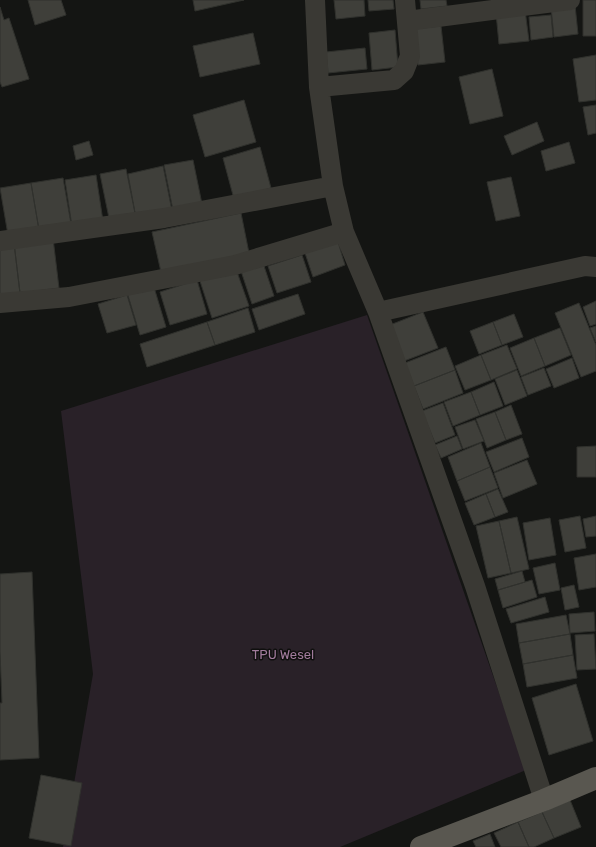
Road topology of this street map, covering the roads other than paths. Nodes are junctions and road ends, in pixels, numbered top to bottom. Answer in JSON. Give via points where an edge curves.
{"nodes":[{"id":1,"x":315,"y":0,"type":"edge"},
{"id":2,"x":405,"y":0,"type":"edge"},
{"id":3,"x":570,"y":0,"type":"edge"},
{"id":4,"x":407,"y":21,"type":"junction"},
{"id":5,"x":319,"y":87,"type":"junction"},
{"id":6,"x":333,"y":186,"type":"junction"},
{"id":7,"x":344,"y":232,"type":"junction"},
{"id":8,"x":0,"y":241,"type":"edge"},
{"id":9,"x":596,"y":267,"type":"edge"},
{"id":10,"x":0,"y":303,"type":"edge"},
{"id":11,"x":378,"y":312,"type":"junction"},
{"id":12,"x":596,"y":778,"type":"edge"},
{"id":13,"x":544,"y":800,"type":"junction"},
{"id":14,"x":421,"y":847,"type":"edge"}],
"edges":[{"from":1,"to":5,"type":"street"},
{"from":2,"to":4,"type":"street"},
{"from":3,"to":4,"type":"street"},
{"from":4,"to":5,"type":"street","via":[[410,56],[404,71],[394,80]]},
{"from":5,"to":6,"type":"street"},
{"from":6,"to":7,"type":"street"},
{"from":6,"to":8,"type":"street","via":[[164,218]]},
{"from":7,"to":10,"type":"street","via":[[235,265],[69,297]]},
{"from":7,"to":11,"type":"street"},
{"from":9,"to":11,"type":"street","via":[[586,266]]},
{"from":11,"to":13,"type":"street","via":[[475,586]]},
{"from":12,"to":13,"type":"main road"},
{"from":13,"to":14,"type":"main road"}]}
